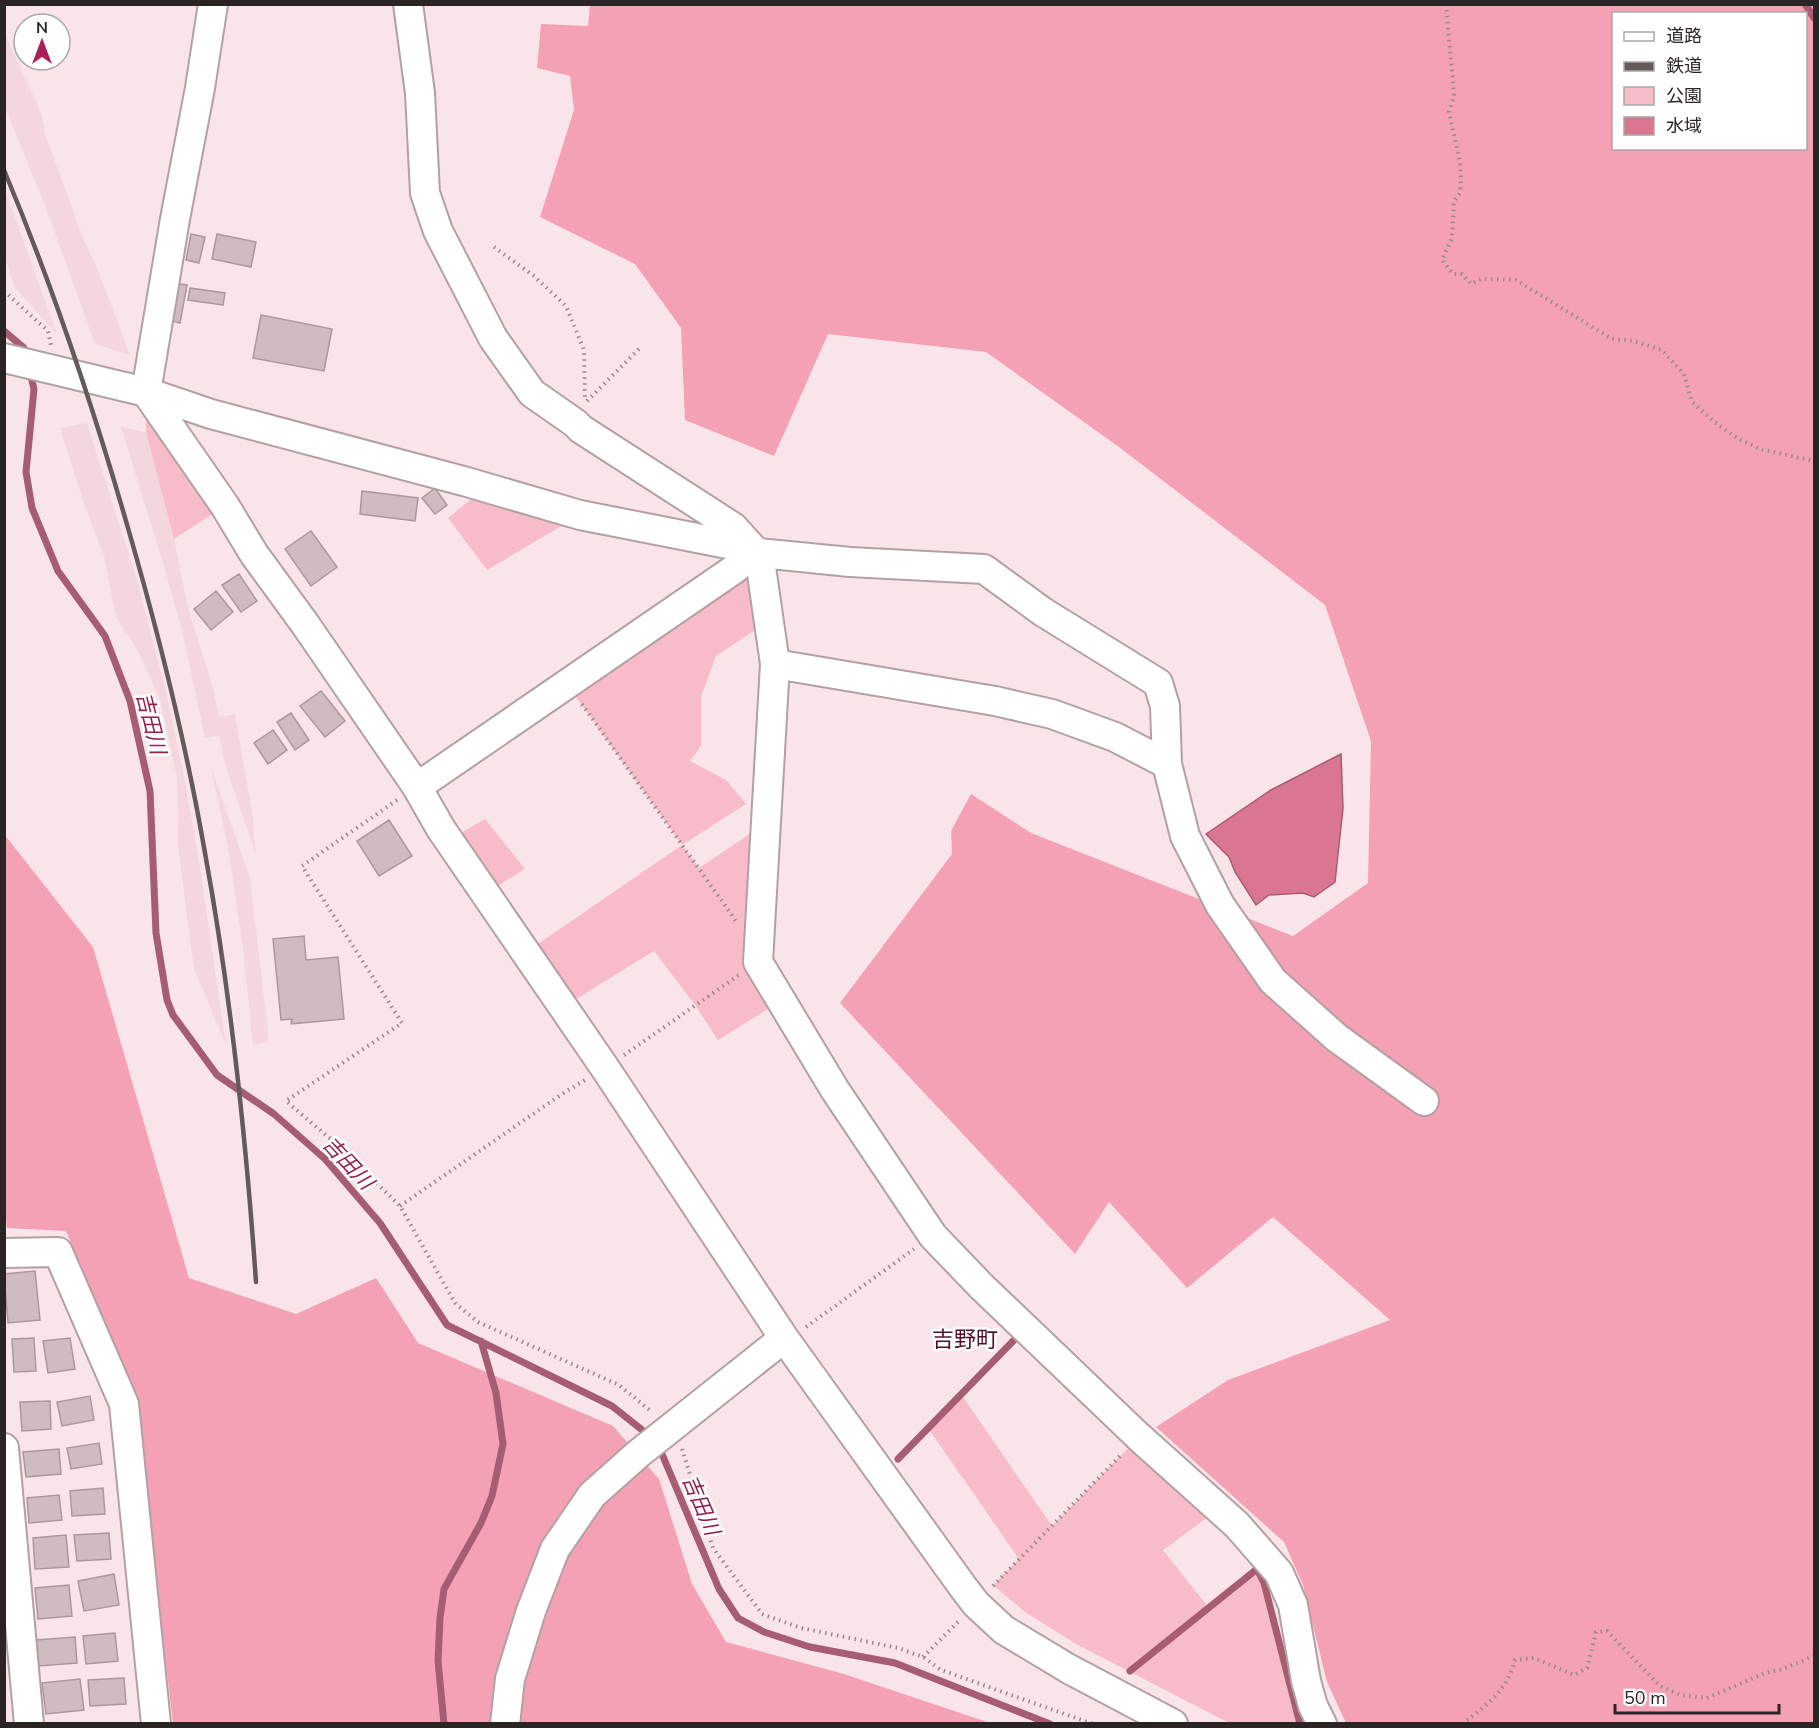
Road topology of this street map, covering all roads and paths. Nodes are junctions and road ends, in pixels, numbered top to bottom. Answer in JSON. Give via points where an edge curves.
{"nodes":[{"id":1,"x":213,"y":4,"type":"edge"},
{"id":2,"x":408,"y":4,"type":"edge"},
{"id":3,"x":1446,"y":4,"type":"edge"},
{"id":4,"x":494,"y":247,"type":"dead end"},
{"id":5,"x":4,"y":291,"type":"edge"},
{"id":6,"x":641,"y":347,"type":"dead end"},
{"id":7,"x":4,"y":358,"type":"edge"},
{"id":8,"x":56,"y":369,"type":"junction"},
{"id":9,"x":146,"y":392,"type":"junction"},
{"id":10,"x":1815,"y":461,"type":"edge"},
{"id":11,"x":756,"y":551,"type":"junction"},
{"id":12,"x":776,"y":664,"type":"junction"},
{"id":13,"x":566,"y":683,"type":"junction"},
{"id":14,"x":1167,"y":764,"type":"junction"},
{"id":15,"x":417,"y":787,"type":"junction"},
{"id":16,"x":738,"y":924,"type":"dead end"},
{"id":17,"x":758,"y":962,"type":"junction"},
{"id":18,"x":605,"y":1068,"type":"junction"},
{"id":19,"x":1424,"y":1101,"type":"dead end"},
{"id":20,"x":400,"y":1206,"type":"junction"},
{"id":21,"x":933,"y":1236,"type":"junction"},
{"id":22,"x":4,"y":1253,"type":"edge"},
{"id":23,"x":783,"y":1338,"type":"junction"},
{"id":24,"x":668,"y":1431,"type":"junction"},
{"id":25,"x":1139,"y":1437,"type":"junction"},
{"id":26,"x":4,"y":1448,"type":"edge"},
{"id":27,"x":976,"y":1604,"type":"junction"},
{"id":28,"x":1815,"y":1656,"type":"edge"},
{"id":29,"x":923,"y":1657,"type":"junction"},
{"id":30,"x":29,"y":1724,"type":"edge"},
{"id":31,"x":156,"y":1724,"type":"edge"},
{"id":32,"x":505,"y":1724,"type":"edge"},
{"id":33,"x":1093,"y":1724,"type":"edge"},
{"id":34,"x":1173,"y":1724,"type":"edge"},
{"id":35,"x":1322,"y":1724,"type":"edge"},
{"id":36,"x":1462,"y":1724,"type":"edge"}],
"edges":[{"from":1,"to":9,"type":"street"},
{"from":2,"to":11,"type":"street","via":[[420,93],[425,193],[438,231],[493,338],[532,393],[733,527]]},
{"from":3,"to":10,"type":"path","via":[[1454,95],[1449,112],[1461,178],[1460,192],[1454,201],[1452,238],[1442,260],[1453,274],[1462,274],[1471,284],[1481,279],[1516,280],[1612,339],[1662,350],[1684,374],[1692,402],[1713,421],[1760,449]]},
{"from":4,"to":6,"type":"path","via":[[566,306],[584,350],[585,403]]},
{"from":5,"to":8,"type":"path","via":[[48,331]]},
{"from":7,"to":8,"type":"street"},
{"from":8,"to":9,"type":"street"},
{"from":9,"to":11,"type":"street","via":[[211,414],[580,515]]},
{"from":9,"to":15,"type":"street"},
{"from":11,"to":12,"type":"street"},
{"from":11,"to":13,"type":"street"},
{"from":11,"to":14,"type":"street","via":[[850,562],[984,569],[1043,612],[1158,683],[1165,706]]},
{"from":12,"to":14,"type":"street","via":[[1052,714],[1115,737]]},
{"from":12,"to":17,"type":"street"},
{"from":13,"to":15,"type":"street"},
{"from":13,"to":16,"type":"path"},
{"from":14,"to":19,"type":"street","via":[[1185,836],[1220,905],[1273,981],[1337,1038]]},
{"from":15,"to":18,"type":"street","via":[[441,829]]},
{"from":15,"to":20,"type":"path","via":[[302,866],[402,1023],[286,1101]]},
{"from":17,"to":18,"type":"path"},
{"from":17,"to":21,"type":"street","via":[[835,1090]]},
{"from":18,"to":20,"type":"path"},
{"from":18,"to":23,"type":"street"},
{"from":20,"to":24,"type":"path","via":[[454,1302],[478,1322],[619,1385]]},
{"from":21,"to":23,"type":"path","via":[[802,1330]]},
{"from":21,"to":25,"type":"street"},
{"from":22,"to":31,"type":"street","via":[[58,1252],[124,1404]]},
{"from":23,"to":24,"type":"street"},
{"from":23,"to":27,"type":"street"},
{"from":24,"to":29,"type":"path","via":[[684,1453],[713,1548],[762,1614],[801,1628]]},
{"from":24,"to":32,"type":"street","via":[[592,1495],[555,1549],[510,1679]]},
{"from":25,"to":27,"type":"path"},
{"from":25,"to":35,"type":"street","via":[[1237,1525],[1279,1573],[1293,1605],[1306,1681]]},
{"from":26,"to":30,"type":"street"},
{"from":27,"to":29,"type":"path"},
{"from":27,"to":34,"type":"street","via":[[1004,1630]]},
{"from":28,"to":36,"type":"path","via":[[1707,1698],[1680,1695],[1660,1686],[1607,1631],[1596,1632],[1587,1668],[1574,1675],[1534,1658],[1515,1660],[1510,1678],[1492,1701]]},
{"from":29,"to":33,"type":"path","via":[[941,1670]]}]}
